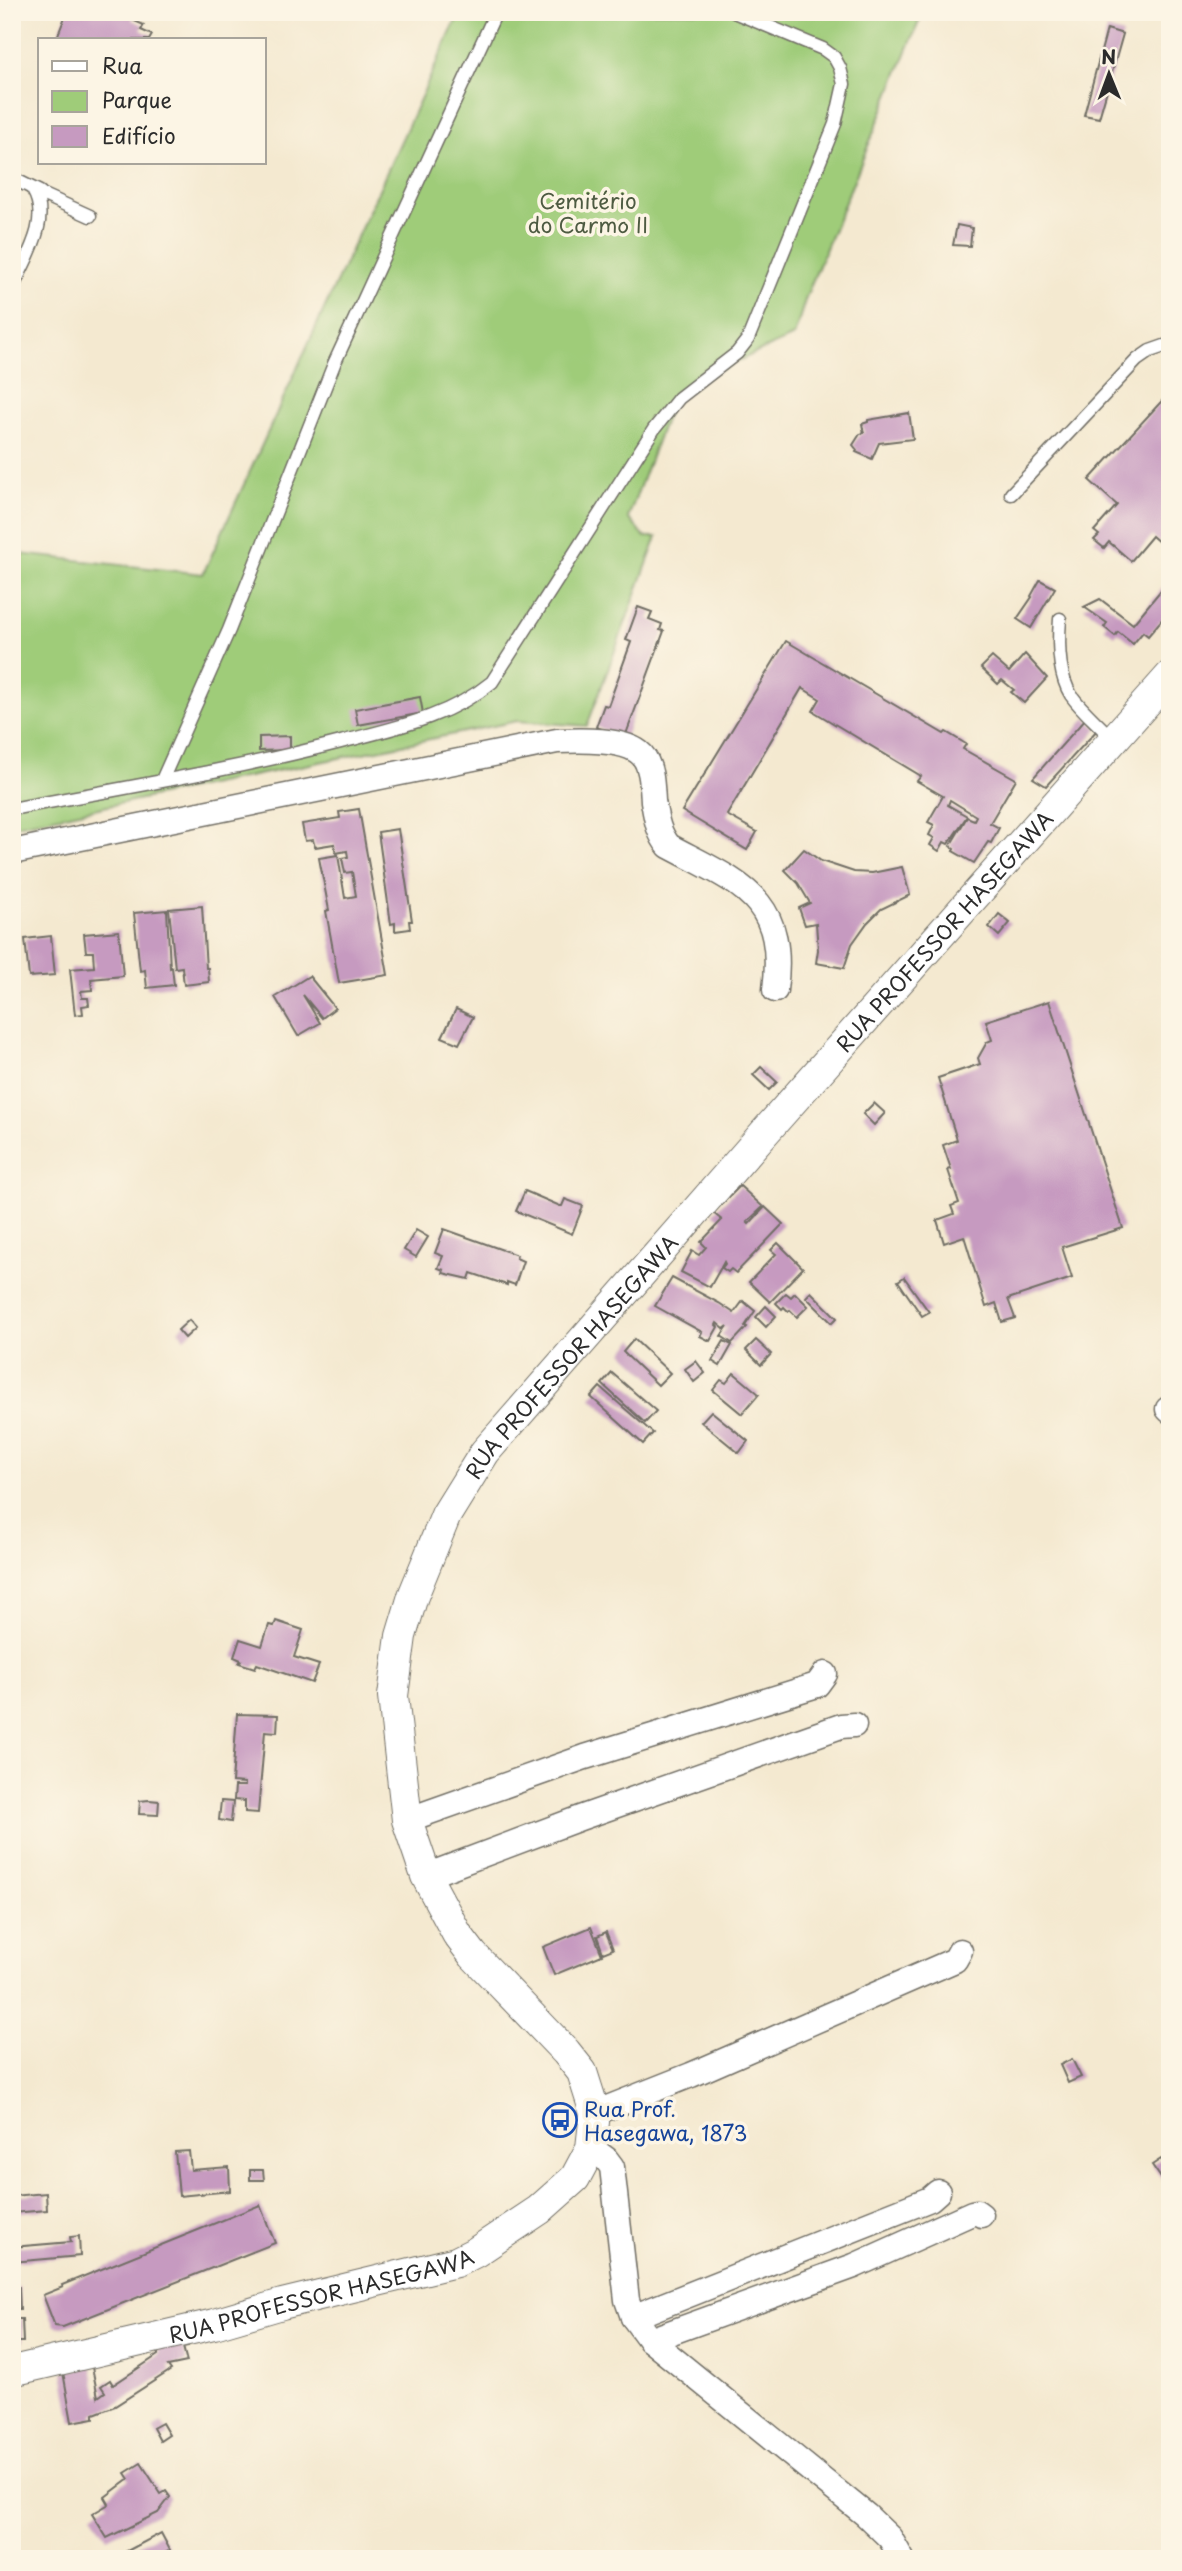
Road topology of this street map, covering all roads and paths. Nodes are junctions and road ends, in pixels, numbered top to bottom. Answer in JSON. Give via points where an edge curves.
{"nodes":[{"id":1,"x":496,"y":12,"type":"edge"},
{"id":2,"x":734,"y":12,"type":"edge"},
{"id":3,"x":12,"y":178,"type":"edge"},
{"id":4,"x":12,"y":289,"type":"edge"},
{"id":5,"x":1170,"y":344,"type":"edge"},
{"id":6,"x":1011,"y":494,"type":"dead end"},
{"id":7,"x":1060,"y":619,"type":"dead end"},
{"id":8,"x":1169,"y":680,"type":"edge"},
{"id":9,"x":1113,"y":740,"type":"junction"},
{"id":10,"x":162,"y":780,"type":"junction"},
{"id":11,"x":12,"y":809,"type":"edge"},
{"id":12,"x":12,"y":852,"type":"edge"},
{"id":13,"x":775,"y":990,"type":"dead end"},
{"id":14,"x":825,"y":1674,"type":"dead end"},
{"id":15,"x":854,"y":1725,"type":"dead end"},
{"id":16,"x":407,"y":1820,"type":"junction"},
{"id":17,"x":426,"y":1876,"type":"junction"},
{"id":18,"x":960,"y":1951,"type":"dead end"},
{"id":19,"x":595,"y":2113,"type":"junction"},
{"id":20,"x":591,"y":2148,"type":"junction"},
{"id":21,"x":938,"y":2192,"type":"dead end"},
{"id":22,"x":981,"y":2215,"type":"dead end"},
{"id":23,"x":633,"y":2317,"type":"junction"},
{"id":24,"x":650,"y":2340,"type":"junction"},
{"id":25,"x":12,"y":2371,"type":"edge"},
{"id":26,"x":902,"y":2559,"type":"edge"}],
"edges":[{"from":1,"to":10,"type":"lane","via":[[334,364],[229,630]]},
{"from":2,"to":10,"type":"lane","via":[[823,49],[834,57],[844,84],[835,124],[748,339],[679,398],[654,429],[497,676],[472,697],[424,720],[284,757]]},
{"from":3,"to":4,"type":"lane","via":[[90,216],[33,190],[39,201],[39,227]]},
{"from":5,"to":6,"type":"lane","via":[[1137,360]]},
{"from":7,"to":9,"type":"lane","via":[[1065,682]]},
{"from":8,"to":9,"type":"street","name":"RUA PROFESSOR HASEGAWA"},
{"from":9,"to":16,"type":"street","name":"RUA PROFESSOR HASEGAWA","via":[[485,1452],[446,1515],[401,1636],[393,1696]]},
{"from":10,"to":11,"type":"lane"},
{"from":12,"to":13,"type":"street","via":[[557,741],[595,740],[643,755],[662,838],[739,883],[762,908],[776,950]]},
{"from":14,"to":16,"type":"street","via":[[817,1685]]},
{"from":15,"to":17,"type":"street"},
{"from":16,"to":17,"type":"street","name":"RUA PROFESSOR HASEGAWA"},
{"from":17,"to":19,"type":"street","name":"RUA PROFESSOR HASEGAWA","via":[[473,1955],[582,2072]]},
{"from":18,"to":19,"type":"street","via":[[955,1960]]},
{"from":19,"to":20,"type":"street","name":"RUA PROFESSOR HASEGAWA"},
{"from":20,"to":23,"type":"street","via":[[612,2167],[627,2300]]},
{"from":20,"to":25,"type":"street","name":"RUA PROFESSOR HASEGAWA","via":[[575,2178],[539,2210],[456,2262]]},
{"from":21,"to":23,"type":"street"},
{"from":22,"to":24,"type":"street","via":[[972,2213],[854,2266]]},
{"from":23,"to":24,"type":"street"},
{"from":24,"to":26,"type":"street","via":[[866,2515],[890,2538]]}]}
